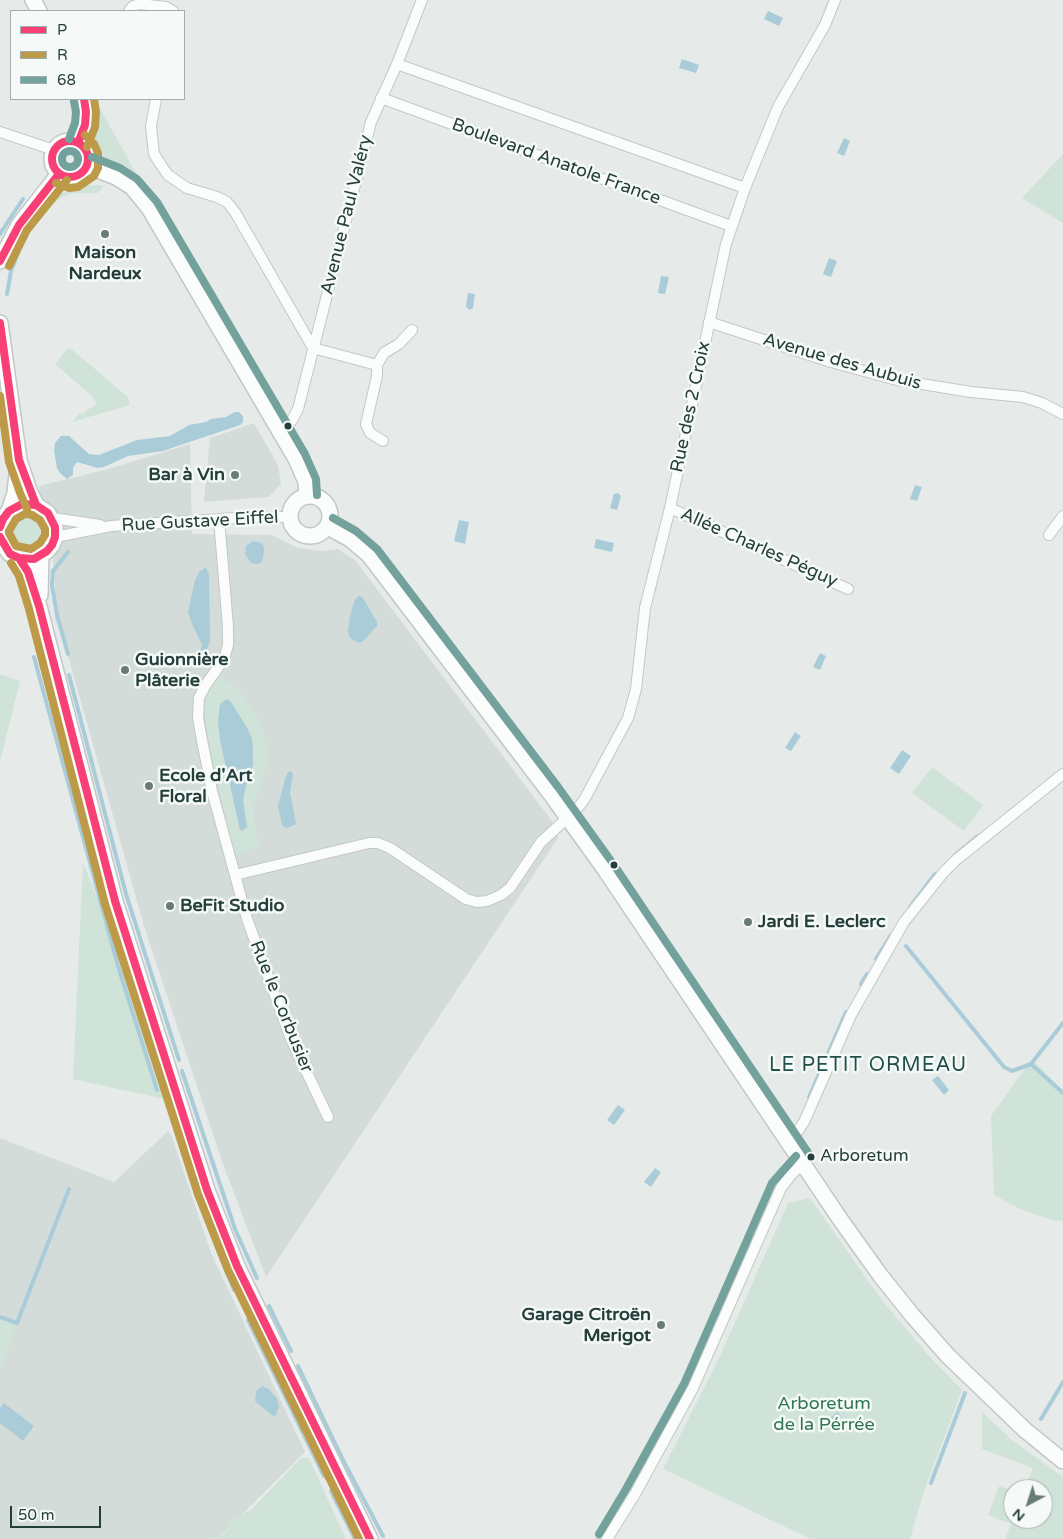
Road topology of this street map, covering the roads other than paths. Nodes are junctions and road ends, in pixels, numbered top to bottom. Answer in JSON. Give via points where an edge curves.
{"nodes":[{"id":1,"x":422,"y":0,"type":"edge"},
{"id":2,"x":835,"y":0,"type":"edge"},
{"id":3,"x":130,"y":10,"type":"edge"},
{"id":4,"x":171,"y":10,"type":"edge"},
{"id":5,"x":397,"y":64,"type":"junction"},
{"id":6,"x":381,"y":98,"type":"junction"},
{"id":7,"x":84,"y":100,"type":"edge"},
{"id":8,"x":156,"y":100,"type":"edge"},
{"id":9,"x":0,"y":132,"type":"edge"},
{"id":10,"x":78,"y":142,"type":"junction"},
{"id":11,"x":54,"y":150,"type":"junction"},
{"id":12,"x":88,"y":166,"type":"junction"},
{"id":13,"x":59,"y":174,"type":"junction"},
{"id":14,"x":745,"y":188,"type":"junction"},
{"id":15,"x":732,"y":226,"type":"junction"},
{"id":16,"x":0,"y":261,"type":"edge"},
{"id":17,"x":709,"y":322,"type":"junction"},
{"id":18,"x":0,"y":323,"type":"edge"},
{"id":19,"x":412,"y":330,"type":"dead end"},
{"id":20,"x":313,"y":348,"type":"junction"},
{"id":21,"x":377,"y":365,"type":"junction"},
{"id":22,"x":1063,"y":414,"type":"edge"},
{"id":23,"x":280,"y":431,"type":"junction"},
{"id":24,"x":384,"y":441,"type":"dead end"},
{"id":25,"x":19,"y":460,"type":"junction"},
{"id":26,"x":307,"y":496,"type":"junction"},
{"id":27,"x":36,"y":505,"type":"junction"},
{"id":28,"x":670,"y":508,"type":"junction"},
{"id":29,"x":9,"y":511,"type":"junction"},
{"id":30,"x":1063,"y":516,"type":"edge"},
{"id":31,"x":290,"y":517,"type":"junction"},
{"id":32,"x":52,"y":518,"type":"junction"},
{"id":33,"x":219,"y":518,"type":"junction"},
{"id":34,"x":110,"y":526,"type":"junction"},
{"id":35,"x":0,"y":527,"type":"edge"},
{"id":36,"x":328,"y":527,"type":"junction"},
{"id":37,"x":1049,"y":536,"type":"dead end"},
{"id":38,"x":0,"y":537,"type":"edge"},
{"id":39,"x":55,"y":537,"type":"junction"},
{"id":40,"x":41,"y":556,"type":"junction"},
{"id":41,"x":18,"y":558,"type":"junction"},
{"id":42,"x":848,"y":589,"type":"dead end"},
{"id":43,"x":39,"y":606,"type":"junction"},
{"id":44,"x":1063,"y":774,"type":"edge"},
{"id":45,"x":568,"y":818,"type":"junction"},
{"id":46,"x":235,"y":874,"type":"junction"},
{"id":47,"x":328,"y":1117,"type":"dead end"},
{"id":48,"x":788,"y":1140,"type":"junction"},
{"id":49,"x":803,"y":1163,"type":"junction"},
{"id":50,"x":1063,"y":1461,"type":"edge"},
{"id":51,"x":370,"y":1539,"type":"edge"},
{"id":52,"x":607,"y":1539,"type":"edge"}],
"edges":[{"from":1,"to":5,"type":"street","name":"Avenue Paul Valéry"},
{"from":2,"to":14,"type":"street","name":"Rue des 2 Croix","via":[[825,25],[778,107]]},
{"from":3,"to":4,"type":"street","via":[[140,4]]},
{"from":5,"to":6,"type":"street","name":"Avenue Paul Valéry"},
{"from":5,"to":14,"type":"street"},
{"from":6,"to":15,"type":"street","name":"Boulevard Anatole France"},
{"from":6,"to":20,"type":"street","name":"Avenue Paul Valéry","via":[[368,131]]},
{"from":7,"to":10,"type":"street","via":[[85,125]]},
{"from":8,"to":20,"type":"street","via":[[151,126],[154,154],[168,175],[187,188],[227,202]]},
{"from":9,"to":11,"type":"street"},
{"from":10,"to":11,"type":"street","via":[[67,141]]},
{"from":10,"to":12,"type":"street","via":[[86,150]]},
{"from":11,"to":13,"type":"street","via":[[53,166]]},
{"from":12,"to":13,"type":"street","via":[[76,177]]},
{"from":12,"to":23,"type":"street","via":[[116,177],[142,198]]},
{"from":13,"to":16,"type":"street","via":[[19,225]]},
{"from":14,"to":15,"type":"street","name":"Rue des 2 Croix"},
{"from":15,"to":17,"type":"street","name":"Rue des 2 Croix"},
{"from":17,"to":22,"type":"street","name":"Avenue des Aubuis","via":[[879,375],[932,387],[1023,397]]},
{"from":17,"to":28,"type":"street","name":"Rue des 2 Croix"},
{"from":18,"to":25,"type":"street"},
{"from":19,"to":21,"type":"street","via":[[384,354]]},
{"from":20,"to":21,"type":"street"},
{"from":20,"to":23,"type":"street","name":"Avenue Paul Valéry","via":[[296,416]]},
{"from":21,"to":24,"type":"street","via":[[366,424],[370,433]]},
{"from":23,"to":26,"type":"street","via":[[306,482]]},
{"from":25,"to":27,"type":"street"},
{"from":25,"to":29,"type":"street"},
{"from":26,"to":31,"type":"street","via":[[296,501]]},
{"from":26,"to":36,"type":"street","via":[[320,498],[329,508]]},
{"from":27,"to":29,"type":"street","via":[[22,504]]},
{"from":27,"to":32,"type":"street"},
{"from":28,"to":42,"type":"street","name":"Allée Charles Péguy"},
{"from":28,"to":45,"type":"street","name":"Rue des 2 Croix","via":[[645,608],[636,689],[628,718],[584,800]]},
{"from":29,"to":35,"type":"street"},
{"from":30,"to":37,"type":"street"},
{"from":31,"to":33,"type":"street","name":"Rue Gustave Eiffel"},
{"from":31,"to":36,"type":"street","via":[[293,528],[302,535],[320,535]]},
{"from":32,"to":34,"type":"street","name":"Rue Gustave Eiffel"},
{"from":32,"to":39,"type":"street"},
{"from":33,"to":34,"type":"street","name":"Rue Gustave Eiffel"},
{"from":33,"to":46,"type":"street","name":"Rue le Corbusier","via":[[228,645],[220,666],[201,692],[198,717],[212,791]]},
{"from":34,"to":39,"type":"street","name":"Rue Gustave Eiffel"},
{"from":36,"to":45,"type":"street","via":[[369,555]]},
{"from":38,"to":41,"type":"street","via":[[10,554]]},
{"from":39,"to":40,"type":"street"},
{"from":40,"to":41,"type":"street","via":[[26,560]]},
{"from":40,"to":43,"type":"street"},
{"from":41,"to":43,"type":"street","via":[[28,572]]},
{"from":43,"to":51,"type":"street","via":[[116,901],[207,1190],[237,1266]]},
{"from":44,"to":48,"type":"street","via":[[956,860],[914,909],[851,1015],[804,1122]]},
{"from":45,"to":46,"type":"street","name":"Rue des 2 Croix","via":[[541,842],[510,888],[487,901],[466,900],[378,843]]},
{"from":45,"to":48,"type":"street"},
{"from":46,"to":47,"type":"street","name":"Rue le Corbusier","via":[[262,964],[291,1039]]},
{"from":48,"to":49,"type":"street"},
{"from":49,"to":50,"type":"street","via":[[857,1243],[912,1315],[986,1394]]},
{"from":49,"to":52,"type":"street","via":[[782,1188],[692,1388]]}]}
